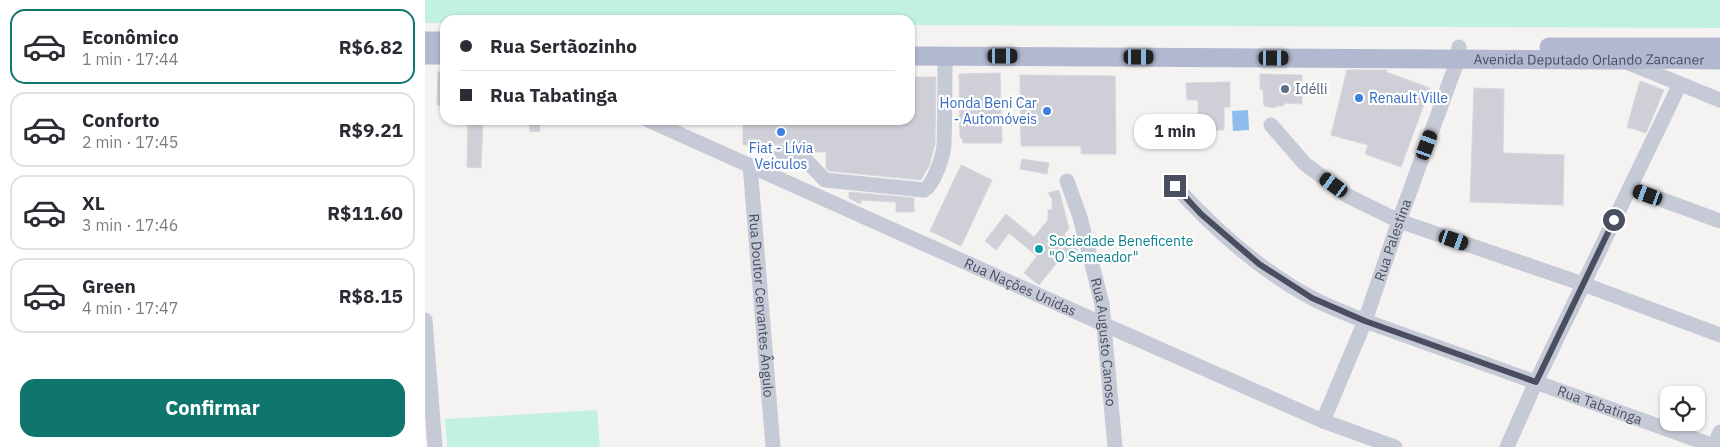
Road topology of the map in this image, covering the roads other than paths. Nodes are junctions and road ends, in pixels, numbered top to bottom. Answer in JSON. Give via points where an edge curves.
{"nodes":[{"id":1,"x":915,"y":44,"type":"edge"},
{"id":2,"x":1720,"y":47,"type":"edge"},
{"id":3,"x":1426,"y":53,"type":"junction"},
{"id":4,"x":1459,"y":53,"type":"junction"},
{"id":5,"x":1490,"y":53,"type":"junction"},
{"id":6,"x":915,"y":56,"type":"edge"},
{"id":7,"x":945,"y":56,"type":"junction"},
{"id":8,"x":1720,"y":60,"type":"edge"},
{"id":9,"x":1654,"y":66,"type":"junction"},
{"id":10,"x":1680,"y":84,"type":"junction"},
{"id":11,"x":1720,"y":100,"type":"edge"},
{"id":12,"x":659,"y":125,"type":"edge"},
{"id":13,"x":1271,"y":125,"type":"dead end"},
{"id":14,"x":781,"y":152,"type":"dead end"},
{"id":15,"x":750,"y":165,"type":"junction"},
{"id":16,"x":1067,"y":181,"type":"dead end"},
{"id":17,"x":1175,"y":186,"type":"dead end"},
{"id":18,"x":1630,"y":188,"type":"junction"},
{"id":19,"x":1399,"y":221,"type":"junction"},
{"id":20,"x":1720,"y":221,"type":"edge"},
{"id":21,"x":1583,"y":284,"type":"junction"},
{"id":22,"x":425,"y":320,"type":"edge"},
{"id":23,"x":1365,"y":321,"type":"junction"},
{"id":24,"x":1103,"y":324,"type":"junction"},
{"id":25,"x":1720,"y":335,"type":"edge"},
{"id":26,"x":1536,"y":382,"type":"junction"},
{"id":27,"x":1323,"y":421,"type":"junction"},
{"id":28,"x":1720,"y":432,"type":"edge"},
{"id":29,"x":435,"y":447,"type":"edge"},
{"id":30,"x":773,"y":447,"type":"edge"},
{"id":31,"x":1115,"y":447,"type":"edge"},
{"id":32,"x":1395,"y":447,"type":"edge"},
{"id":33,"x":1507,"y":447,"type":"edge"},
{"id":34,"x":1715,"y":447,"type":"edge"}],
"edges":[{"from":1,"to":3,"type":"main road","name":"Avenida Deputado Orlando Zancaner"},
{"from":2,"to":5,"type":"main road","name":"Avenida Deputado Orlando Zancaner"},
{"from":3,"to":4,"type":"main road","name":"Avenida Deputado Orlando Zancaner"},
{"from":3,"to":7,"type":"main road","name":"Avenida Deputado Orlando Zancaner"},
{"from":4,"to":5,"type":"main road","name":"Avenida Deputado Orlando Zancaner"},
{"from":4,"to":19,"type":"street","name":"Rua Palestina"},
{"from":5,"to":9,"type":"main road","name":"Avenida Deputado Orlando Zancaner","via":[[1621,60]]},
{"from":6,"to":7,"type":"main road","name":"Avenida Deputado Orlando Zancaner"},
{"from":7,"to":14,"type":"street","via":[[944,146],[927,189],[825,180],[803,158]]},
{"from":8,"to":9,"type":"main road","name":"Avenida Deputado Orlando Zancaner"},
{"from":9,"to":10,"type":"street"},
{"from":10,"to":11,"type":"street"},
{"from":10,"to":18,"type":"street"},
{"from":12,"to":15,"type":"street","name":"Rua Nações Unidas"},
{"from":13,"to":19,"type":"street","via":[[1305,164],[1348,196]]},
{"from":15,"to":24,"type":"street","name":"Rua Nações Unidas"},
{"from":15,"to":30,"type":"street","name":"Rua Doutor Cervantes Ângulo"},
{"from":16,"to":24,"type":"street","name":"Rua Augusto Canoso","via":[[1097,284]]},
{"from":17,"to":23,"type":"street","name":"Rua Tabatinga","via":[[1201,214],[1259,264],[1312,298]]},
{"from":18,"to":20,"type":"street"},
{"from":18,"to":21,"type":"street"},
{"from":19,"to":21,"type":"street"},
{"from":19,"to":23,"type":"street","name":"Rua Palestina"},
{"from":21,"to":25,"type":"street"},
{"from":21,"to":26,"type":"street"},
{"from":22,"to":29,"type":"street"},
{"from":23,"to":26,"type":"street","name":"Rua Tabatinga"},
{"from":23,"to":27,"type":"street","name":"Rua Palestina"},
{"from":24,"to":27,"type":"street","name":"Rua Nações Unidas"},
{"from":24,"to":31,"type":"street","name":"Rua Augusto Canoso"},
{"from":26,"to":33,"type":"street"},
{"from":26,"to":34,"type":"street","name":"Rua Tabatinga"},
{"from":27,"to":32,"type":"street","name":"Rua Nações Unidas"},
{"from":28,"to":34,"type":"street"}]}
